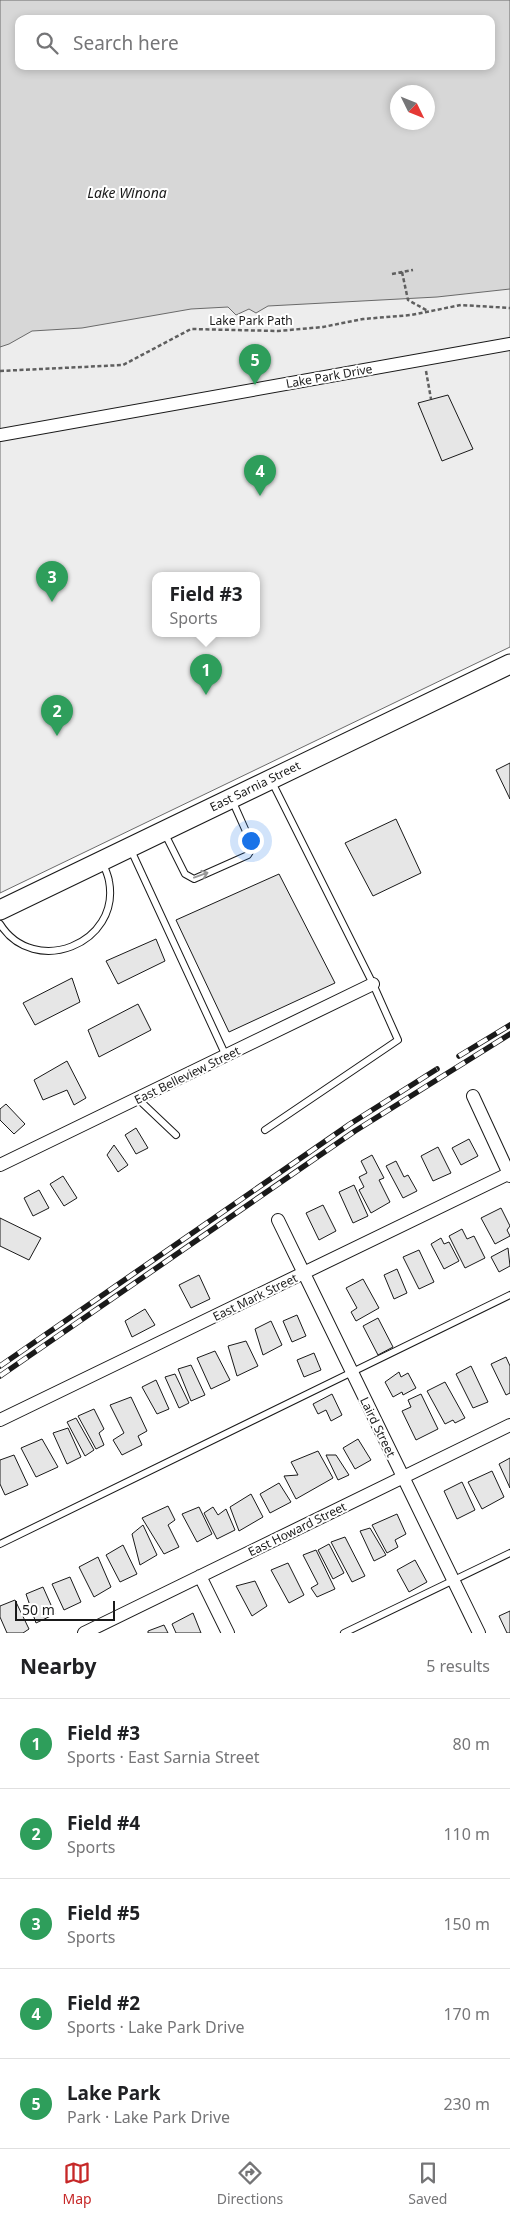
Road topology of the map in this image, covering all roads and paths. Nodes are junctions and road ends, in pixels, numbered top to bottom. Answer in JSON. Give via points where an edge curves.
{"nodes":[{"id":1,"x":413,"y":270,"type":"dead end"},
{"id":2,"x":402,"y":272,"type":"junction"},
{"id":3,"x":392,"y":274,"type":"dead end"},
{"id":4,"x":510,"y":308,"type":"edge"},
{"id":5,"x":429,"y":312,"type":"junction"},
{"id":6,"x":510,"y":344,"type":"edge"},
{"id":7,"x":424,"y":359,"type":"junction"},
{"id":8,"x":0,"y":371,"type":"edge"},
{"id":9,"x":431,"y":399,"type":"dead end"},
{"id":10,"x":0,"y":435,"type":"edge"},
{"id":11,"x":510,"y":664,"type":"edge"},
{"id":12,"x":270,"y":779,"type":"junction"},
{"id":13,"x":231,"y":798,"type":"junction"},
{"id":14,"x":163,"y":831,"type":"junction"},
{"id":15,"x":130,"y":847,"type":"junction"},
{"id":16,"x":102,"y":861,"type":"junction"},
{"id":17,"x":0,"y":910,"type":"edge"},
{"id":18,"x":0,"y":924,"type":"edge"},
{"id":19,"x":373,"y":984,"type":"junction"},
{"id":20,"x":226,"y":1056,"type":"junction"},
{"id":21,"x":473,"y":1096,"type":"dead end"},
{"id":22,"x":138,"y":1098,"type":"junction"},
{"id":23,"x":265,"y":1130,"type":"dead end"},
{"id":24,"x":176,"y":1135,"type":"dead end"},
{"id":25,"x":0,"y":1165,"type":"edge"},
{"id":26,"x":510,"y":1174,"type":"edge"},
{"id":27,"x":278,"y":1220,"type":"dead end"},
{"id":28,"x":304,"y":1274,"type":"junction"},
{"id":29,"x":510,"y":1295,"type":"edge"},
{"id":30,"x":352,"y":1372,"type":"junction"},
{"id":31,"x":0,"y":1420,"type":"edge"},
{"id":32,"x":510,"y":1425,"type":"edge"},
{"id":33,"x":403,"y":1478,"type":"junction"},
{"id":34,"x":0,"y":1544,"type":"edge"},
{"id":35,"x":510,"y":1553,"type":"edge"},
{"id":36,"x":200,"y":1576,"type":"junction"},
{"id":37,"x":453,"y":1581,"type":"junction"},
{"id":38,"x":84,"y":1633,"type":"edge"},
{"id":39,"x":228,"y":1633,"type":"edge"},
{"id":40,"x":344,"y":1633,"type":"edge"},
{"id":41,"x":479,"y":1633,"type":"edge"}],
"edges":[{"from":1,"to":2,"type":"path"},
{"from":2,"to":3,"type":"path"},
{"from":2,"to":5,"type":"path","via":[[408,300]]},
{"from":4,"to":5,"type":"path","name":"Lake Park Path","via":[[461,305]]},
{"from":5,"to":8,"type":"path","name":"Lake Park Path","via":[[287,330],[191,329],[123,366]]},
{"from":6,"to":7,"type":"street","name":"Lake Park Drive"},
{"from":7,"to":9,"type":"path"},
{"from":7,"to":10,"type":"street","name":"Lake Park Drive"},
{"from":11,"to":12,"type":"main road","name":"East Sarnia Street"},
{"from":12,"to":13,"type":"main road","name":"East Sarnia Street"},
{"from":12,"to":19,"type":"lane"},
{"from":13,"to":14,"type":"main road","name":"East Sarnia Street"},
{"from":14,"to":13,"type":"lane","one_way":true,"via":[[185,874],[194,879],[248,855],[253,847]]},
{"from":14,"to":15,"type":"main road","name":"East Sarnia Street"},
{"from":15,"to":16,"type":"main road","name":"East Sarnia Street"},
{"from":15,"to":20,"type":"lane"},
{"from":16,"to":17,"type":"main road","name":"East Sarnia Street"},
{"from":16,"to":18,"type":"lane","via":[[109,881],[109,903],[101,924],[86,940],[66,950],[44,952],[23,946]]},
{"from":19,"to":20,"type":"street","name":"East Belleview Street"},
{"from":19,"to":23,"type":"lane","via":[[398,1040]]},
{"from":20,"to":22,"type":"street","name":"East Belleview Street"},
{"from":21,"to":26,"type":"street"},
{"from":22,"to":24,"type":"lane"},
{"from":22,"to":25,"type":"street","name":"East Belleview Street"},
{"from":26,"to":28,"type":"street","name":"East Mark Street"},
{"from":27,"to":28,"type":"street","name":"Laird Street"},
{"from":28,"to":30,"type":"street","name":"Laird Street"},
{"from":28,"to":31,"type":"street","name":"East Mark Street"},
{"from":29,"to":30,"type":"lane"},
{"from":30,"to":33,"type":"street","name":"Laird Street"},
{"from":30,"to":34,"type":"lane"},
{"from":32,"to":33,"type":"street","name":"East Howard Street"},
{"from":33,"to":36,"type":"street","name":"East Howard Street"},
{"from":33,"to":37,"type":"street","name":"Laird Street"},
{"from":35,"to":37,"type":"lane"},
{"from":36,"to":38,"type":"street","name":"East Howard Street"},
{"from":36,"to":39,"type":"street"},
{"from":37,"to":40,"type":"lane"},
{"from":37,"to":41,"type":"street","name":"Laird Street"}]}
